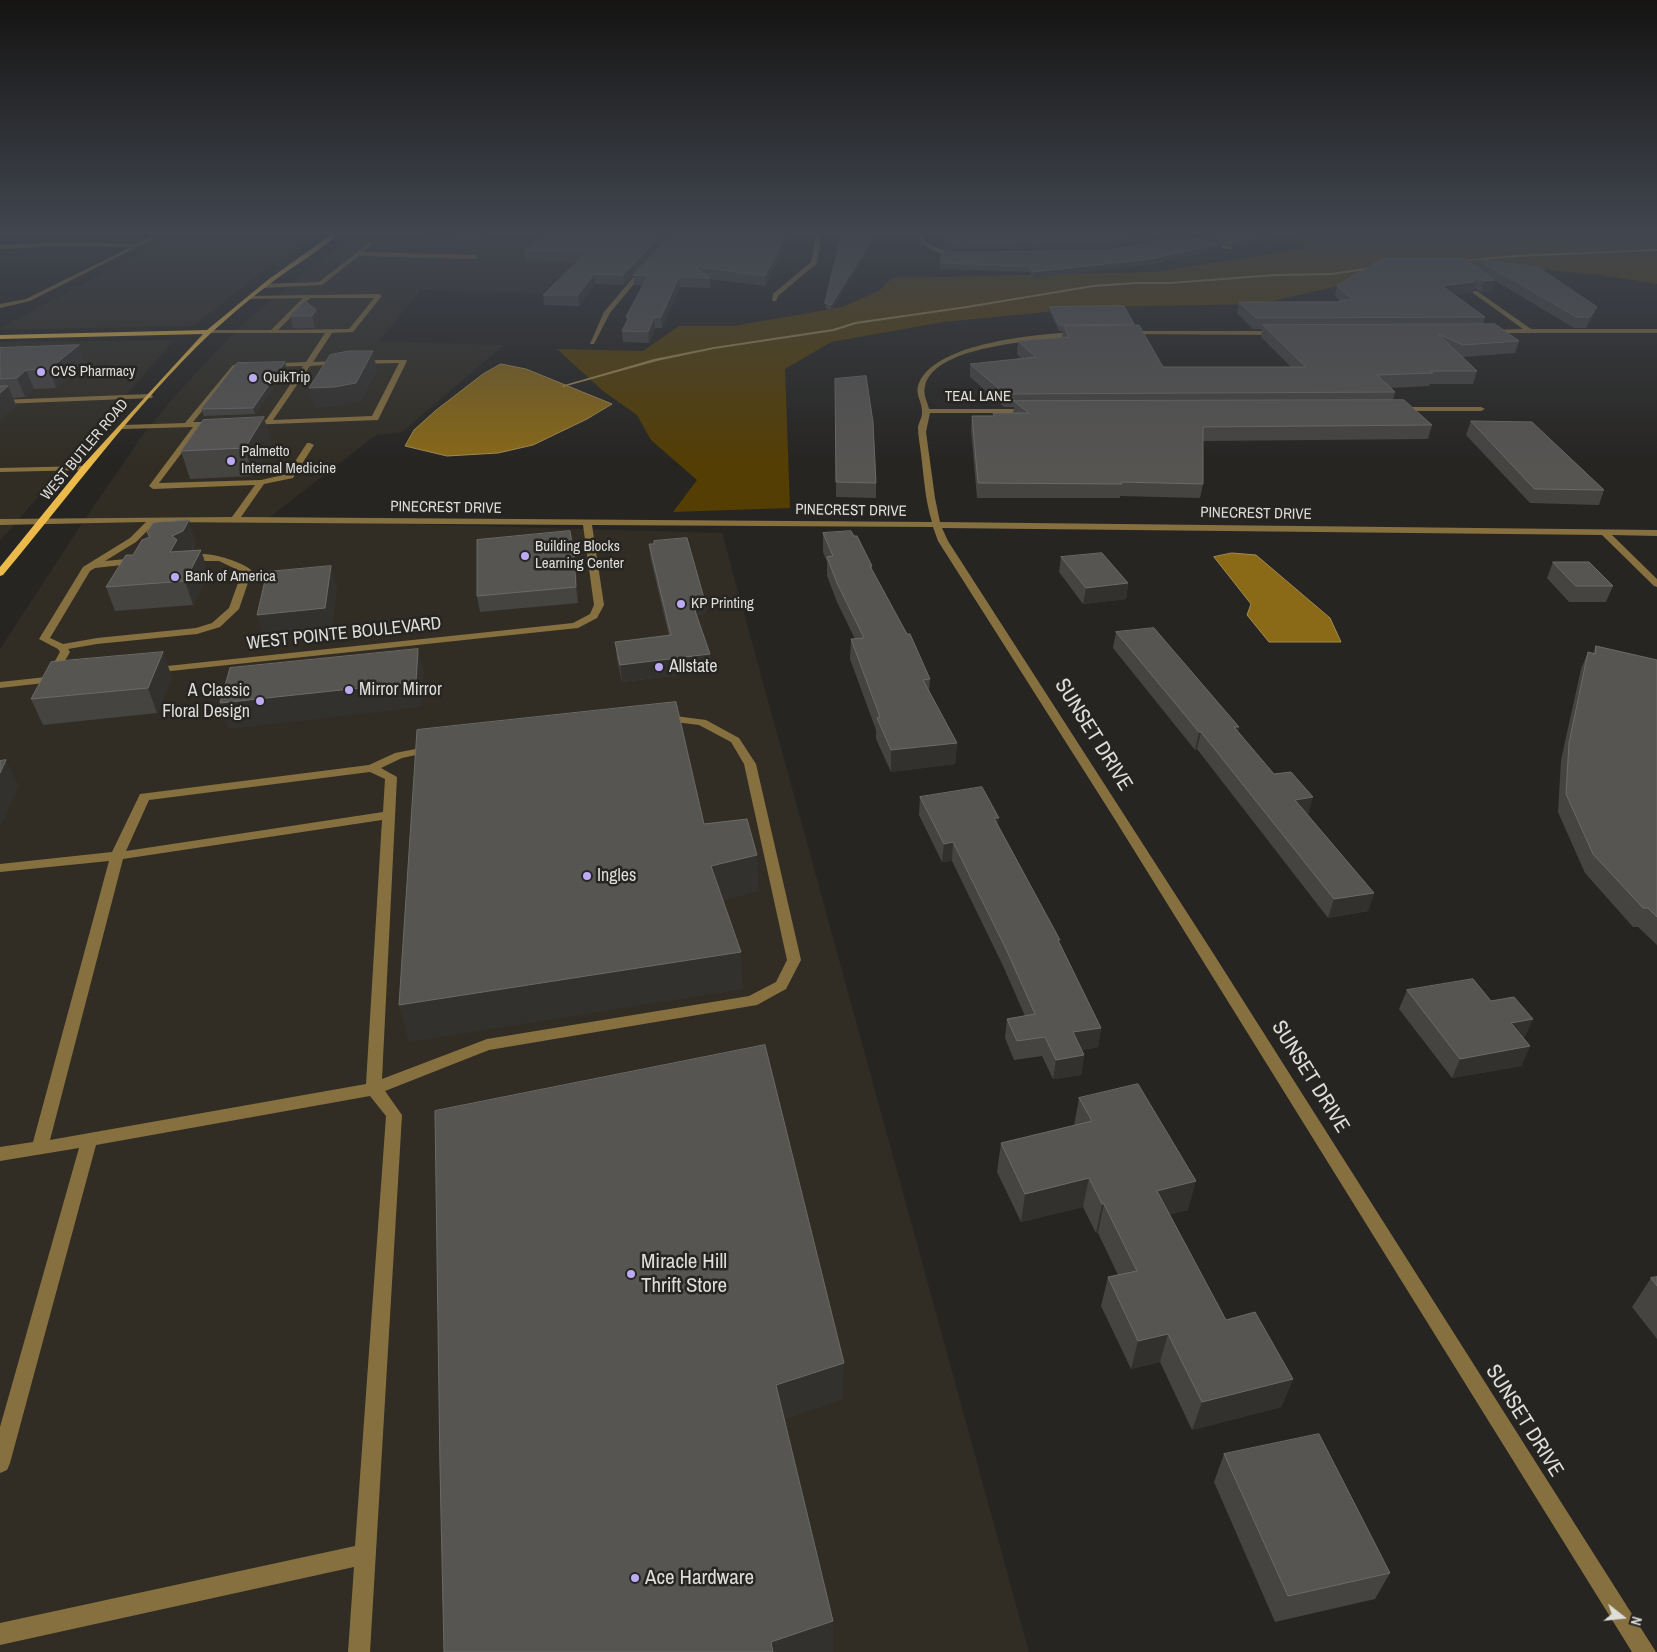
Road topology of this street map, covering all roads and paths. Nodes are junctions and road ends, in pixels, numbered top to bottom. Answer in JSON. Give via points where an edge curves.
{"nodes":[{"id":1,"x":232,"y":312,"type":"edge"},
{"id":2,"x":292,"y":312,"type":"edge"},
{"id":3,"x":366,"y":312,"type":"edge"},
{"id":4,"x":607,"y":312,"type":"edge"},
{"id":5,"x":1503,"y":312,"type":"edge"},
{"id":6,"x":330,"y":331,"type":"junction"},
{"id":7,"x":1530,"y":331,"type":"junction"},
{"id":8,"x":1657,"y":331,"type":"edge"},
{"id":9,"x":208,"y":332,"type":"junction"},
{"id":10,"x":272,"y":332,"type":"junction"},
{"id":11,"x":1285,"y":332,"type":"edge"},
{"id":12,"x":1481,"y":332,"type":"edge"},
{"id":13,"x":1088,"y":334,"type":"edge"},
{"id":14,"x":1118,"y":334,"type":"edge"},
{"id":15,"x":0,"y":336,"type":"edge"},
{"id":16,"x":592,"y":343,"type":"dead end"},
{"id":17,"x":346,"y":362,"type":"edge"},
{"id":18,"x":356,"y":362,"type":"edge"},
{"id":19,"x":308,"y":364,"type":"junction"},
{"id":20,"x":149,"y":396,"type":"junction"},
{"id":21,"x":0,"y":402,"type":"edge"},
{"id":22,"x":1386,"y":409,"type":"edge"},
{"id":23,"x":1481,"y":409,"type":"dead end"},
{"id":24,"x":926,"y":411,"type":"junction"},
{"id":25,"x":1036,"y":411,"type":"edge"},
{"id":26,"x":268,"y":422,"type":"junction"},
{"id":27,"x":229,"y":423,"type":"edge"},
{"id":28,"x":239,"y":423,"type":"edge"},
{"id":29,"x":188,"y":424,"type":"junction"},
{"id":30,"x":199,"y":424,"type":"junction"},
{"id":31,"x":123,"y":427,"type":"junction"},
{"id":32,"x":310,"y":445,"type":"dead end"},
{"id":33,"x":85,"y":468,"type":"junction"},
{"id":34,"x":0,"y":470,"type":"edge"},
{"id":35,"x":261,"y":482,"type":"junction"},
{"id":36,"x":154,"y":519,"type":"junction"},
{"id":37,"x":235,"y":519,"type":"junction"},
{"id":38,"x":44,"y":521,"type":"junction"},
{"id":39,"x":0,"y":522,"type":"edge"},
{"id":40,"x":587,"y":523,"type":"junction"},
{"id":41,"x":936,"y":526,"type":"junction"},
{"id":42,"x":1604,"y":532,"type":"junction"},
{"id":43,"x":1657,"y":534,"type":"edge"},
{"id":44,"x":187,"y":559,"type":"edge"},
{"id":45,"x":144,"y":560,"type":"edge"},
{"id":46,"x":92,"y":565,"type":"junction"},
{"id":47,"x":0,"y":573,"type":"edge"},
{"id":48,"x":1657,"y":584,"type":"edge"},
{"id":49,"x":62,"y":647,"type":"junction"},
{"id":50,"x":146,"y":670,"type":"edge"},
{"id":51,"x":68,"y":678,"type":"edge"},
{"id":52,"x":48,"y":680,"type":"junction"},
{"id":53,"x":0,"y":685,"type":"edge"},
{"id":54,"x":655,"y":721,"type":"edge"},
{"id":55,"x":442,"y":747,"type":"edge"},
{"id":56,"x":372,"y":768,"type":"junction"},
{"id":57,"x":389,"y":815,"type":"junction"},
{"id":58,"x":117,"y":856,"type":"junction"},
{"id":59,"x":0,"y":868,"type":"edge"},
{"id":60,"x":374,"y":1089,"type":"junction"},
{"id":61,"x":88,"y":1140,"type":"junction"},
{"id":62,"x":40,"y":1148,"type":"junction"},
{"id":63,"x":0,"y":1154,"type":"edge"},
{"id":64,"x":0,"y":1463,"type":"edge"},
{"id":65,"x":366,"y":1554,"type":"junction"},
{"id":66,"x":0,"y":1634,"type":"edge"},
{"id":67,"x":359,"y":1652,"type":"edge"},
{"id":68,"x":1645,"y":1652,"type":"edge"}],
"edges":[{"from":1,"to":9,"type":"main road","name":"WEST BUTLER ROAD"},
{"from":2,"to":10,"type":"street"},
{"from":3,"to":6,"type":"street","via":[[351,331]]},
{"from":4,"to":16,"type":"street"},
{"from":5,"to":7,"type":"street"},
{"from":6,"to":10,"type":"street"},
{"from":6,"to":19,"type":"street"},
{"from":7,"to":8,"type":"street"},
{"from":7,"to":12,"type":"street"},
{"from":9,"to":10,"type":"street"},
{"from":9,"to":15,"type":"main road"},
{"from":9,"to":20,"type":"main road","name":"WEST BUTLER ROAD"},
{"from":11,"to":14,"type":"street"},
{"from":13,"to":24,"type":"street","name":"SUNSET DRIVE","via":[[1010,341],[950,360],[930,373],[923,383],[920,395]]},
{"from":17,"to":19,"type":"street"},
{"from":18,"to":26,"type":"street","via":[[404,361],[375,418]]},
{"from":19,"to":26,"type":"street"},
{"from":19,"to":29,"type":"street","via":[[235,366]]},
{"from":20,"to":21,"type":"street"},
{"from":20,"to":31,"type":"main road","name":"WEST BUTLER ROAD"},
{"from":22,"to":23,"type":"street"},
{"from":24,"to":25,"type":"street","name":"TEAL LANE"},
{"from":24,"to":41,"type":"street","name":"SUNSET DRIVE","via":[[922,426]]},
{"from":26,"to":28,"type":"street"},
{"from":27,"to":30,"type":"street"},
{"from":29,"to":30,"type":"street"},
{"from":29,"to":31,"type":"street"},
{"from":30,"to":35,"type":"street","via":[[153,486]]},
{"from":31,"to":33,"type":"main road","name":"WEST BUTLER ROAD"},
{"from":32,"to":35,"type":"street","via":[[290,476]]},
{"from":33,"to":34,"type":"street"},
{"from":33,"to":38,"type":"main road","name":"WEST BUTLER ROAD"},
{"from":35,"to":37,"type":"street"},
{"from":36,"to":37,"type":"street","name":"PINECREST DRIVE"},
{"from":36,"to":38,"type":"street","name":"PINECREST DRIVE"},
{"from":36,"to":46,"type":"street","via":[[133,540]]},
{"from":37,"to":40,"type":"street","name":"PINECREST DRIVE"},
{"from":38,"to":39,"type":"street","name":"PINECREST DRIVE"},
{"from":38,"to":47,"type":"main road","name":"WEST BUTLER ROAD"},
{"from":40,"to":41,"type":"street","name":"PINECREST DRIVE"},
{"from":40,"to":50,"type":"street","name":"WEST POINTE BOULEVARD","via":[[599,605],[593,617],[574,626]]},
{"from":41,"to":42,"type":"street","name":"PINECREST DRIVE"},
{"from":41,"to":68,"type":"street","name":"SUNSET DRIVE"},
{"from":42,"to":43,"type":"street","name":"PINECREST DRIVE"},
{"from":42,"to":48,"type":"street"},
{"from":44,"to":49,"type":"street","via":[[234,561],[247,571],[234,609],[216,625],[197,631]]},
{"from":45,"to":46,"type":"street"},
{"from":46,"to":49,"type":"street","via":[[86,569],[44,639]]},
{"from":49,"to":52,"type":"street","via":[[65,652]]},
{"from":51,"to":52,"type":"street"},
{"from":52,"to":53,"type":"street"},
{"from":54,"to":60,"type":"street","via":[[702,722],[735,740],[750,764],[794,960],[780,985],[752,1001],[488,1045]]},
{"from":55,"to":56,"type":"street","via":[[399,755]]},
{"from":56,"to":57,"type":"street","via":[[391,776]]},
{"from":56,"to":58,"type":"street","via":[[144,797]]},
{"from":57,"to":58,"type":"street"},
{"from":57,"to":60,"type":"street"},
{"from":58,"to":59,"type":"street"},
{"from":58,"to":62,"type":"street"},
{"from":60,"to":61,"type":"street"},
{"from":60,"to":65,"type":"street","via":[[394,1115]]},
{"from":61,"to":62,"type":"street"},
{"from":61,"to":64,"type":"street"},
{"from":62,"to":63,"type":"street"},
{"from":65,"to":66,"type":"street"},
{"from":65,"to":67,"type":"street"}]}
